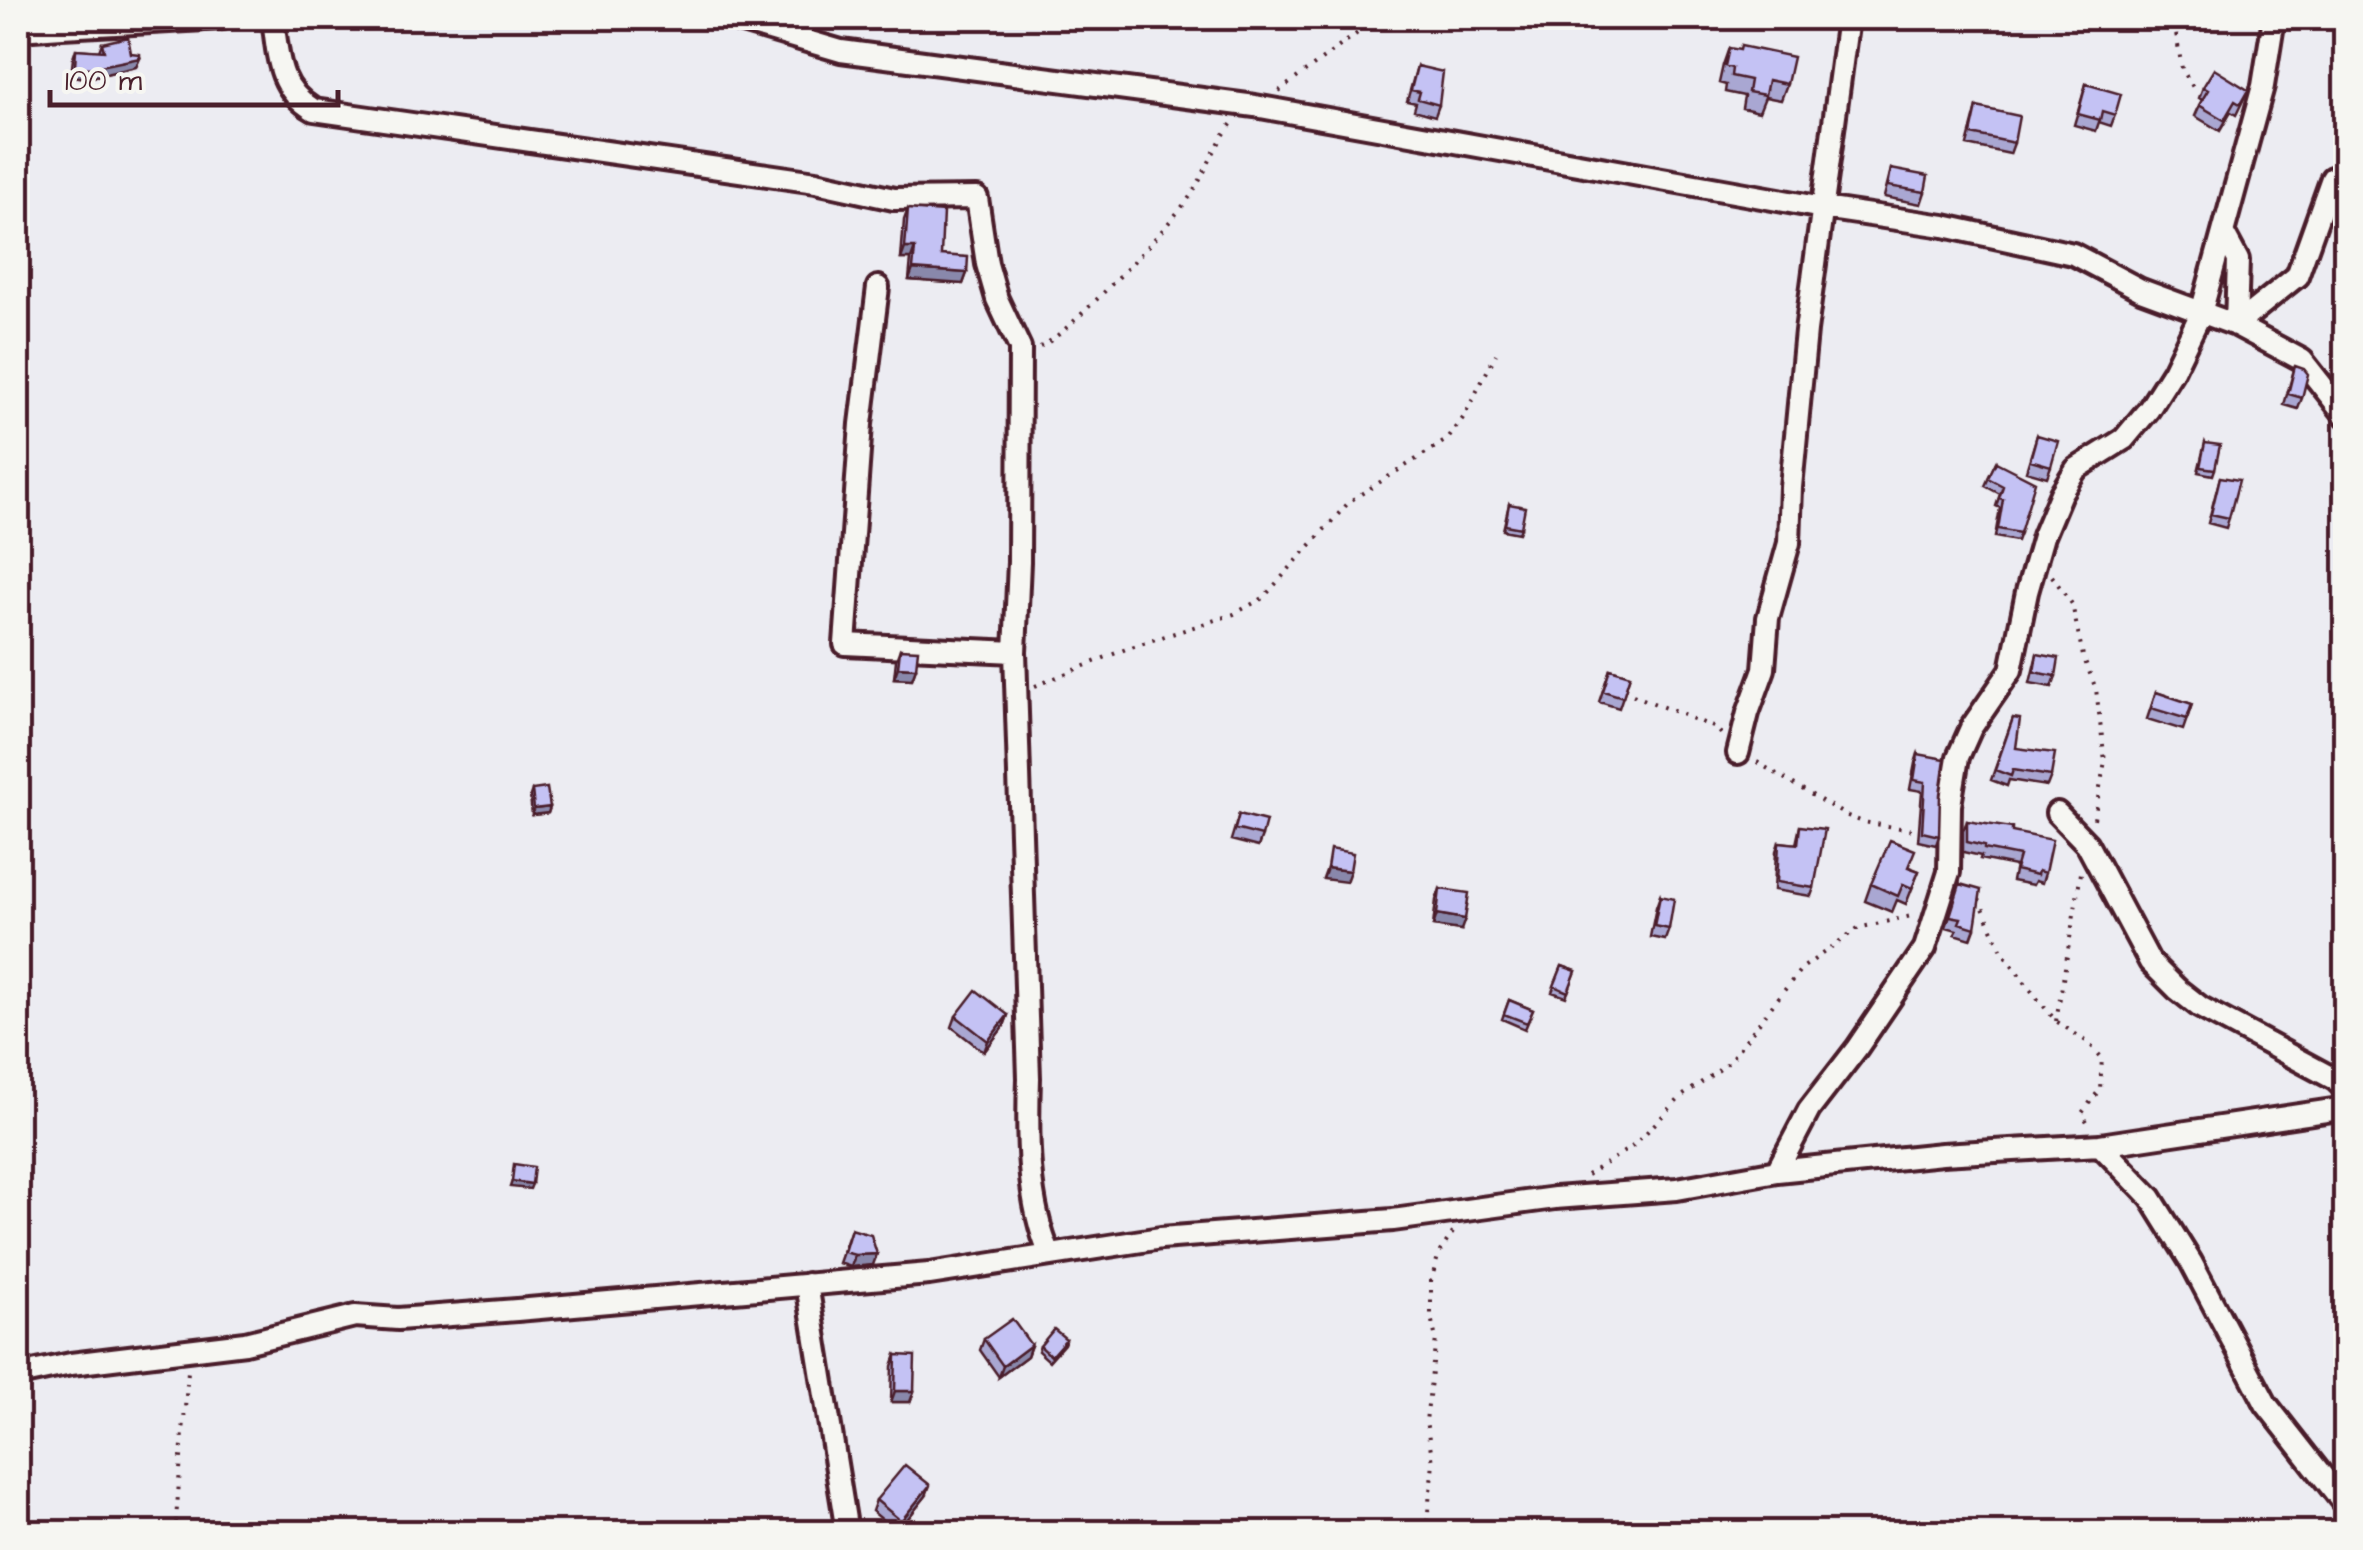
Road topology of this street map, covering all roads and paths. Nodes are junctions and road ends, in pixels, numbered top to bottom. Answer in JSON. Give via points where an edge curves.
{"nodes":[{"id":1,"x":223,"y":18,"type":"edge"},
{"id":2,"x":273,"y":18,"type":"edge"},
{"id":3,"x":729,"y":18,"type":"edge"},
{"id":4,"x":1378,"y":18,"type":"edge"},
{"id":5,"x":1848,"y":18,"type":"edge"},
{"id":6,"x":2164,"y":18,"type":"edge"},
{"id":7,"x":2274,"y":18,"type":"edge"},
{"id":8,"x":64,"y":22,"type":"edge"},
{"id":9,"x":18,"y":30,"type":"edge"},
{"id":10,"x":2196,"y":92,"type":"dead end"},
{"id":11,"x":1255,"y":106,"type":"junction"},
{"id":12,"x":2332,"y":178,"type":"dead end"},
{"id":13,"x":1823,"y":208,"type":"junction"},
{"id":14,"x":2224,"y":234,"type":"junction"},
{"id":15,"x":878,"y":286,"type":"dead end"},
{"id":16,"x":2202,"y":313,"type":"junction"},
{"id":17,"x":2236,"y":325,"type":"junction"},
{"id":18,"x":1020,"y":348,"type":"junction"},
{"id":19,"x":1496,"y":354,"type":"dead end"},
{"id":20,"x":2346,"y":416,"type":"edge"},
{"id":21,"x":2037,"y":558,"type":"junction"},
{"id":22,"x":1015,"y":652,"type":"junction"},
{"id":23,"x":1633,"y":694,"type":"dead end"},
{"id":24,"x":1017,"y":695,"type":"junction"},
{"id":25,"x":1738,"y":753,"type":"junction"},
{"id":26,"x":2057,"y":813,"type":"dead end"},
{"id":27,"x":1948,"y":840,"type":"junction"},
{"id":28,"x":2088,"y":844,"type":"junction"},
{"id":29,"x":1950,"y":872,"type":"junction"},
{"id":30,"x":1936,"y":909,"type":"junction"},
{"id":31,"x":2056,"y":1020,"type":"junction"},
{"id":32,"x":2346,"y":1090,"type":"edge"},
{"id":33,"x":2346,"y":1108,"type":"edge"},
{"id":34,"x":2100,"y":1145,"type":"junction"},
{"id":35,"x":1777,"y":1171,"type":"junction"},
{"id":36,"x":1581,"y":1178,"type":"dead end"},
{"id":37,"x":1478,"y":1208,"type":"junction"},
{"id":38,"x":1050,"y":1255,"type":"junction"},
{"id":39,"x":806,"y":1284,"type":"junction"},
{"id":40,"x":189,"y":1351,"type":"junction"},
{"id":41,"x":18,"y":1374,"type":"edge"},
{"id":42,"x":2346,"y":1506,"type":"edge"},
{"id":43,"x":175,"y":1532,"type":"edge"},
{"id":44,"x":847,"y":1532,"type":"edge"},
{"id":45,"x":1426,"y":1532,"type":"edge"}],
"edges":[{"from":1,"to":8,"type":"street"},
{"from":2,"to":18,"type":"street","via":[[289,89],[314,110],[337,116],[796,179],[894,199],[977,198],[992,282]]},
{"from":3,"to":11,"type":"street","via":[[841,52]]},
{"from":4,"to":11,"type":"path"},
{"from":5,"to":13,"type":"street"},
{"from":6,"to":10,"type":"path","via":[[2176,33],[2182,69]]},
{"from":7,"to":14,"type":"street"},
{"from":8,"to":9,"type":"street"},
{"from":11,"to":13,"type":"street"},
{"from":11,"to":18,"type":"path","via":[[1230,126],[1190,196],[1130,264],[1054,339]]},
{"from":12,"to":17,"type":"street","via":[[2297,276]]},
{"from":13,"to":16,"type":"street","via":[[2073,254]]},
{"from":13,"to":25,"type":"street","via":[[1789,543],[1768,618],[1764,670]]},
{"from":14,"to":16,"type":"street"},
{"from":14,"to":17,"type":"street","via":[[2238,260]]},
{"from":15,"to":22,"type":"street","via":[[845,644]]},
{"from":16,"to":17,"type":"street"},
{"from":16,"to":21,"type":"street","via":[[2149,409],[2124,439],[2076,470]]},
{"from":17,"to":20,"type":"street","via":[[2302,360]]},
{"from":18,"to":22,"type":"street"},
{"from":19,"to":24,"type":"path","via":[[1448,438],[1350,501],[1263,598]]},
{"from":21,"to":27,"type":"street","via":[[2012,670],[1958,757]]},
{"from":21,"to":28,"type":"path","via":[[2072,604],[2096,689],[2105,762]]},
{"from":22,"to":24,"type":"street"},
{"from":23,"to":25,"type":"path","via":[[1716,728]]},
{"from":24,"to":38,"type":"street","via":[[1028,1131],[1040,1233]]},
{"from":25,"to":27,"type":"path","via":[[1846,815]]},
{"from":26,"to":28,"type":"street"},
{"from":27,"to":29,"type":"street"},
{"from":28,"to":31,"type":"path"},
{"from":28,"to":32,"type":"street","via":[[2150,962],[2176,990]]},
{"from":29,"to":30,"type":"street"},
{"from":29,"to":31,"type":"path","via":[[1981,900],[2003,952]]},
{"from":30,"to":35,"type":"street","via":[[1925,948],[1826,1084]]},
{"from":30,"to":36,"type":"path","via":[[1846,935],[1801,969],[1726,1065],[1682,1096],[1633,1146]]},
{"from":31,"to":34,"type":"path","via":[[2102,1058],[2100,1089],[2082,1113]]},
{"from":33,"to":34,"type":"street"},
{"from":34,"to":35,"type":"street"},
{"from":34,"to":42,"type":"street","via":[[2152,1198],[2266,1404]]},
{"from":35,"to":37,"type":"street"},
{"from":37,"to":38,"type":"street"},
{"from":37,"to":45,"type":"path","via":[[1439,1253],[1431,1281],[1436,1338],[1426,1421],[1433,1462]]},
{"from":38,"to":39,"type":"street"},
{"from":39,"to":40,"type":"street","via":[[436,1318],[354,1316]]},
{"from":39,"to":44,"type":"street"},
{"from":40,"to":41,"type":"street"},
{"from":40,"to":43,"type":"path"}]}
